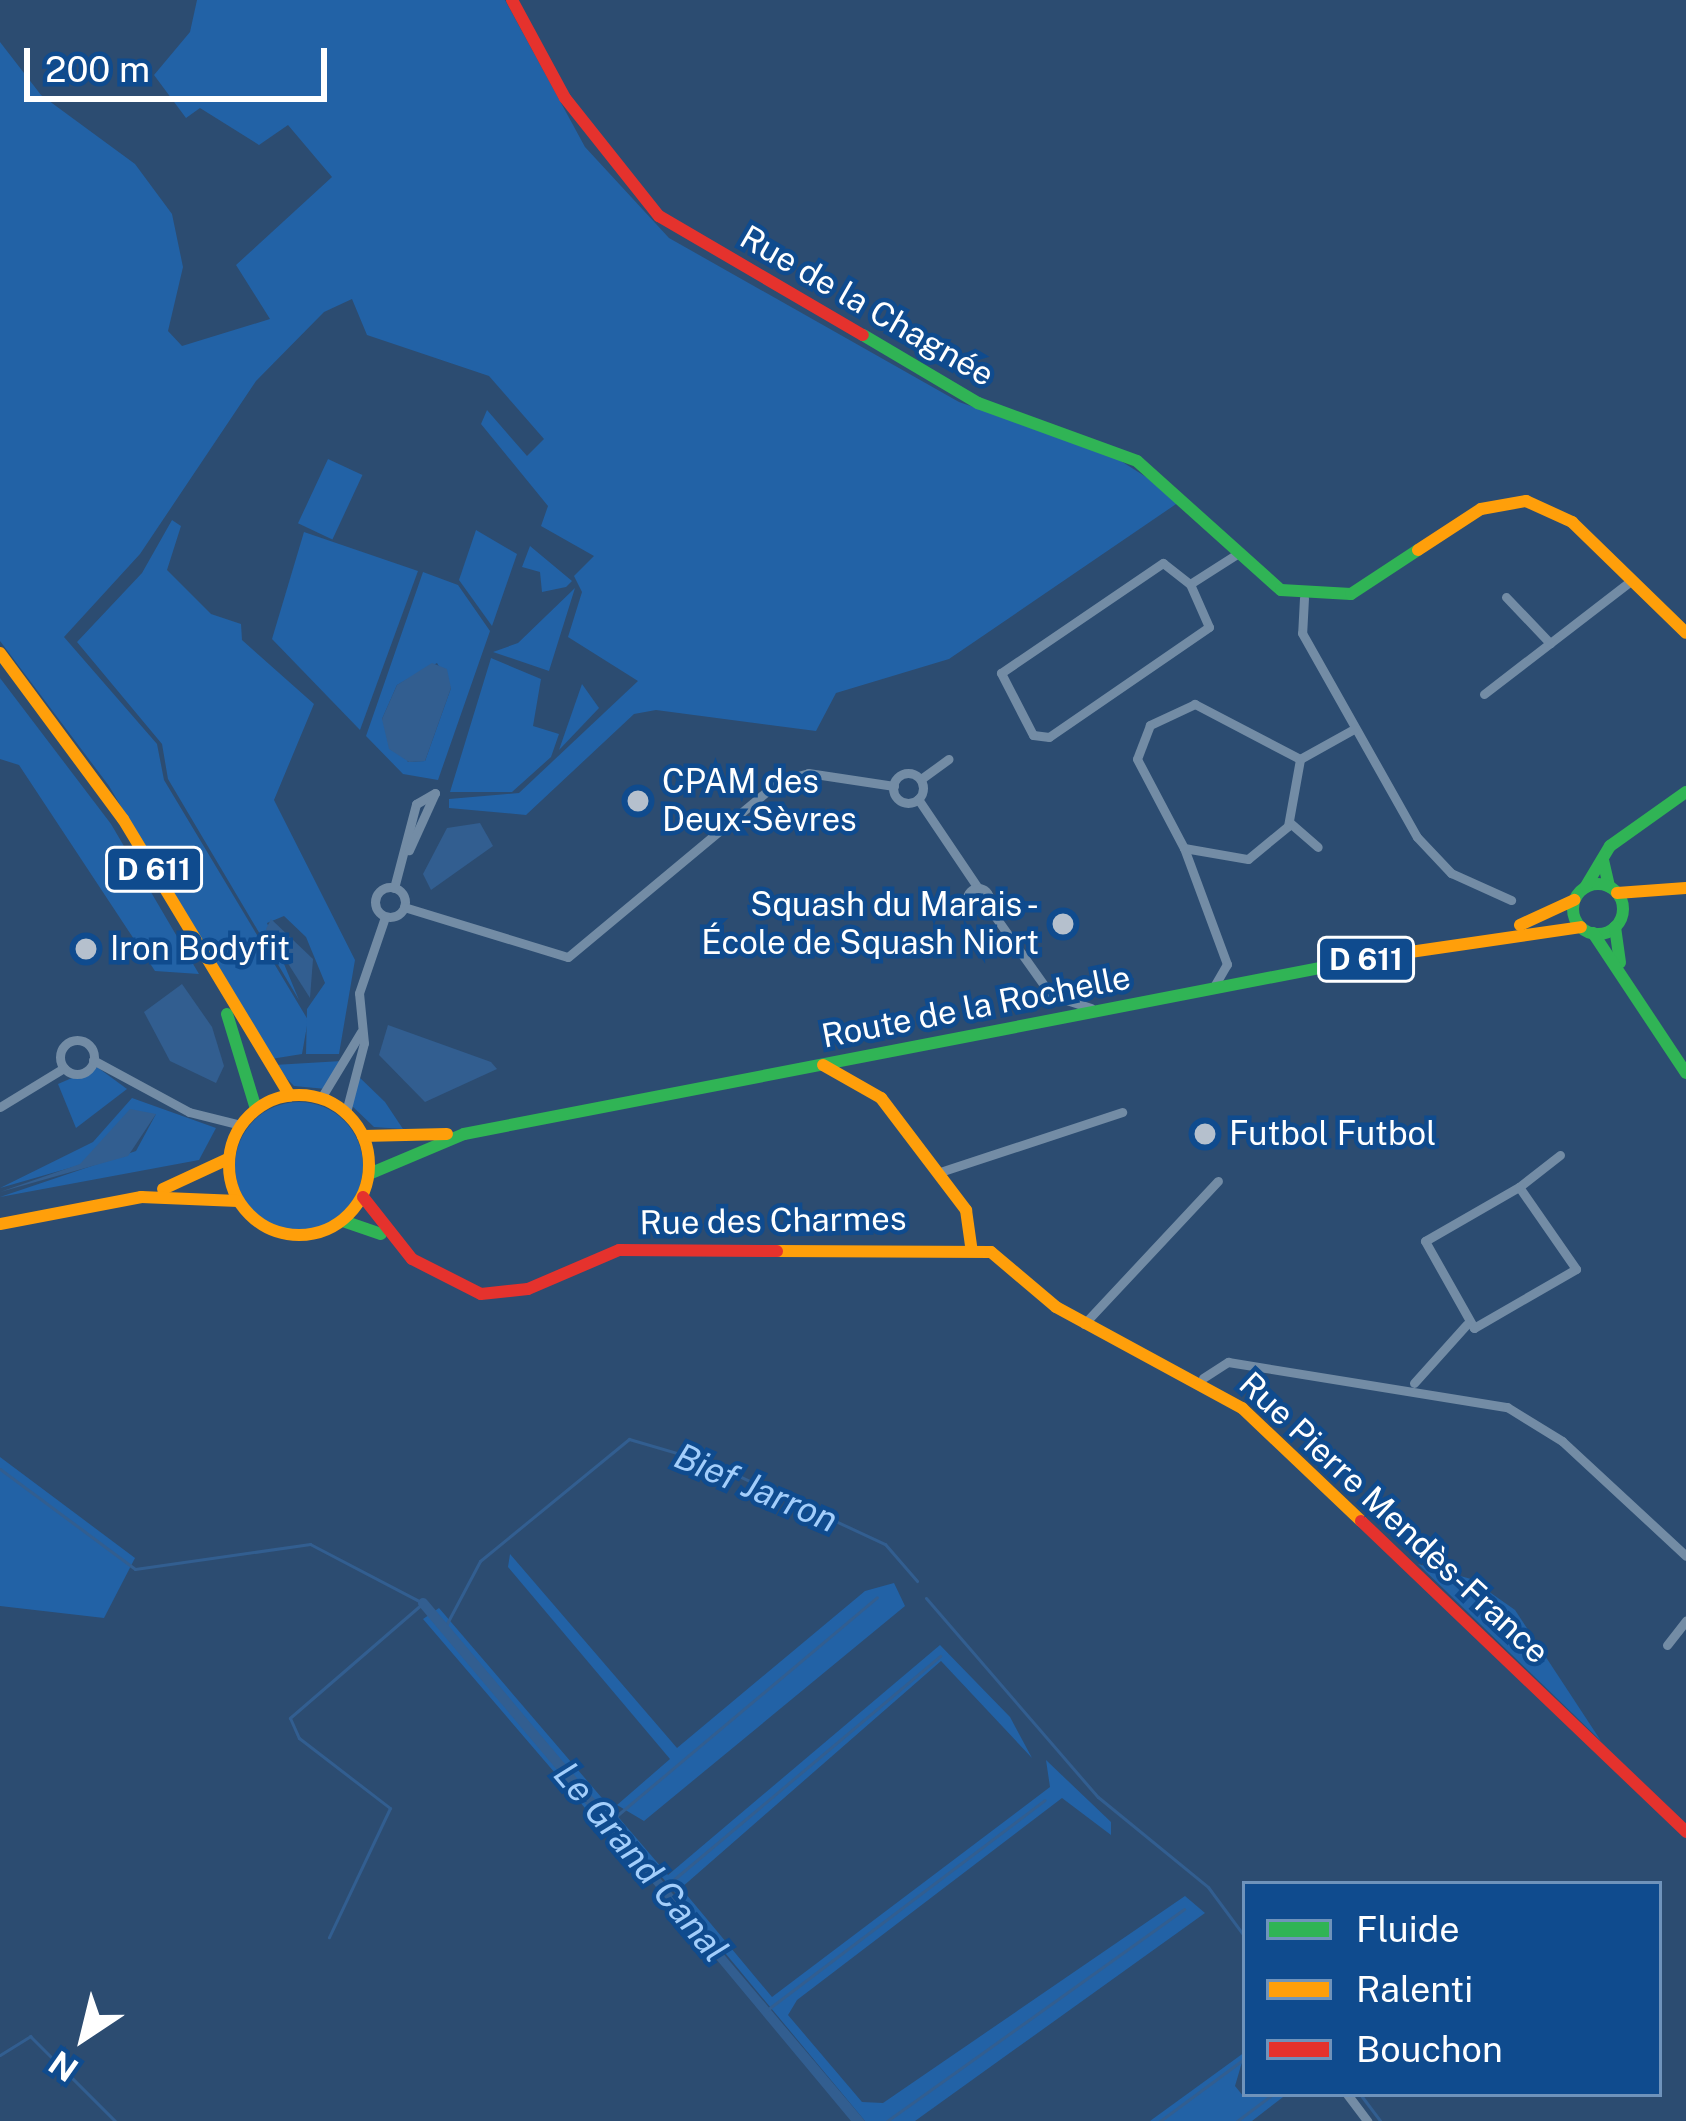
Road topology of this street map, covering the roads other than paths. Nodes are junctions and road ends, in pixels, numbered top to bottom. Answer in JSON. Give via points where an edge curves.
{"nodes":[{"id":1,"x":512,"y":0,"type":"edge"},
{"id":2,"x":1240,"y":552,"type":"junction"},
{"id":3,"x":1632,"y":580,"type":"junction"},
{"id":4,"x":1190,"y":584,"type":"junction"},
{"id":5,"x":1506,"y":597,"type":"dead end"},
{"id":6,"x":1304,"y":598,"type":"junction"},
{"id":7,"x":1686,"y":633,"type":"edge"},
{"id":8,"x":1550,"y":643,"type":"junction"},
{"id":9,"x":0,"y":653,"type":"edge"},
{"id":10,"x":0,"y":663,"type":"edge"},
{"id":11,"x":1484,"y":694,"type":"dead end"},
{"id":12,"x":1354,"y":729,"type":"junction"},
{"id":13,"x":949,"y":758,"type":"dead end"},
{"id":14,"x":1300,"y":758,"type":"junction"},
{"id":15,"x":920,"y":779,"type":"junction"},
{"id":16,"x":894,"y":786,"type":"junction"},
{"id":17,"x":1686,"y":791,"type":"edge"},
{"id":18,"x":918,"y":799,"type":"junction"},
{"id":19,"x":1289,"y":822,"type":"junction"},
{"id":20,"x":1318,"y":847,"type":"dead end"},
{"id":21,"x":1184,"y":848,"type":"junction"},
{"id":22,"x":409,"y":850,"type":"junction"},
{"id":23,"x":1604,"y":853,"type":"junction"},
{"id":24,"x":1586,"y":886,"type":"junction"},
{"id":25,"x":394,"y":888,"type":"junction"},
{"id":26,"x":978,"y":888,"type":"junction"},
{"id":27,"x":1613,"y":889,"type":"junction"},
{"id":28,"x":1682,"y":889,"type":"edge"},
{"id":29,"x":1510,"y":900,"type":"dead end"},
{"id":30,"x":1574,"y":901,"type":"junction"},
{"id":31,"x":987,"y":905,"type":"junction"},
{"id":32,"x":404,"y":908,"type":"junction"},
{"id":33,"x":385,"y":917,"type":"junction"},
{"id":34,"x":1619,"y":921,"type":"junction"},
{"id":35,"x":1587,"y":930,"type":"junction"},
{"id":36,"x":1498,"y":933,"type":"junction"},
{"id":37,"x":1622,"y":970,"type":"junction"},
{"id":38,"x":1205,"y":990,"type":"junction"},
{"id":39,"x":1102,"y":1009,"type":"junction"},
{"id":40,"x":361,"y":1032,"type":"junction"},
{"id":41,"x":93,"y":1060,"type":"junction"},
{"id":42,"x":822,"y":1065,"type":"junction"},
{"id":43,"x":64,"y":1068,"type":"junction"},
{"id":44,"x":1685,"y":1069,"type":"edge"},
{"id":45,"x":290,"y":1096,"type":"junction"},
{"id":46,"x":321,"y":1098,"type":"junction"},
{"id":47,"x":0,"y":1106,"type":"edge"},
{"id":48,"x":256,"y":1109,"type":"junction"},
{"id":49,"x":346,"y":1112,"type":"junction"},
{"id":50,"x":1122,"y":1112,"type":"dead end"},
{"id":51,"x":241,"y":1125,"type":"junction"},
{"id":52,"x":464,"y":1134,"type":"junction"},
{"id":53,"x":363,"y":1136,"type":"junction"},
{"id":54,"x":1560,"y":1155,"type":"dead end"},
{"id":55,"x":229,"y":1159,"type":"junction"},
{"id":56,"x":937,"y":1173,"type":"junction"},
{"id":57,"x":369,"y":1174,"type":"junction"},
{"id":58,"x":1218,"y":1180,"type":"dead end"},
{"id":59,"x":1519,"y":1187,"type":"junction"},
{"id":60,"x":141,"y":1196,"type":"junction"},
{"id":61,"x":362,"y":1196,"type":"junction"},
{"id":62,"x":238,"y":1202,"type":"junction"},
{"id":63,"x":343,"y":1221,"type":"junction"},
{"id":64,"x":0,"y":1224,"type":"edge"},
{"id":65,"x":386,"y":1236,"type":"junction"},
{"id":66,"x":971,"y":1247,"type":"junction"},
{"id":67,"x":1084,"y":1324,"type":"junction"},
{"id":68,"x":1467,"y":1324,"type":"junction"},
{"id":69,"x":1203,"y":1378,"type":"junction"},
{"id":70,"x":1414,"y":1384,"type":"junction"},
{"id":71,"x":1686,"y":1555,"type":"edge"},
{"id":72,"x":1686,"y":1621,"type":"edge"},
{"id":73,"x":1666,"y":1645,"type":"dead end"},
{"id":74,"x":1686,"y":1832,"type":"edge"}],
"edges":[{"from":1,"to":2,"type":"main road","name":"Rue de la Chagnée","via":[[583,124],[659,216],[978,403],[1137,461]]},
{"from":2,"to":4,"type":"street"},
{"from":2,"to":6,"type":"main road","name":"Rue de la Chagnée"},
{"from":3,"to":6,"type":"main road","via":[[1563,516],[1511,501],[1469,515],[1364,589]]},
{"from":3,"to":7,"type":"main road"},
{"from":3,"to":8,"type":"street"},
{"from":4,"to":4,"type":"street","via":[[1163,563],[1003,670],[999,685],[1033,735],[1049,737],[1205,631],[1210,617]]},
{"from":5,"to":8,"type":"street"},
{"from":6,"to":12,"type":"street","via":[[1299,626]]},
{"from":8,"to":11,"type":"street"},
{"from":9,"to":45,"type":"main road","number":"D 611","via":[[123,819]]},
{"from":10,"to":48,"type":"main road","number":"D 611","via":[[160,890],[250,1071]]},
{"from":12,"to":14,"type":"street"},
{"from":12,"to":29,"type":"street","via":[[1435,859]]},
{"from":13,"to":15,"type":"street"},
{"from":14,"to":19,"type":"street"},
{"from":14,"to":21,"type":"street","via":[[1208,708],[1159,716],[1138,746],[1140,775]]},
{"from":15,"to":16,"type":"street","via":[[902,774]]},
{"from":15,"to":18,"type":"street"},
{"from":16,"to":18,"type":"street","via":[[899,799]]},
{"from":16,"to":32,"type":"street","via":[[808,773],[779,781],[568,957]]},
{"from":17,"to":23,"type":"main road"},
{"from":18,"to":26,"type":"street"},
{"from":19,"to":20,"type":"street"},
{"from":19,"to":21,"type":"street","via":[[1258,856]]},
{"from":21,"to":38,"type":"street","via":[[1227,964]]},
{"from":22,"to":22,"type":"street","via":[[432,817],[436,793],[416,804]]},
{"from":22,"to":25,"type":"street"},
{"from":23,"to":24,"type":"main road"},
{"from":23,"to":27,"type":"main road"},
{"from":24,"to":27,"type":"main road"},
{"from":24,"to":30,"type":"main road"},
{"from":25,"to":32,"type":"street"},
{"from":25,"to":33,"type":"street","via":[[375,897]]},
{"from":26,"to":31,"type":"street"},
{"from":26,"to":31,"type":"street","via":[[967,904]]},
{"from":27,"to":28,"type":"main road"},
{"from":27,"to":34,"type":"main road"},
{"from":28,"to":34,"type":"main road","name":"Route de la Rochelle"},
{"from":30,"to":35,"type":"main road"},
{"from":30,"to":36,"type":"main road","name":"Route de la Rochelle","number":"D 611"},
{"from":31,"to":39,"type":"street","via":[[1051,995]]},
{"from":32,"to":33,"type":"street"},
{"from":33,"to":40,"type":"street","via":[[359,993]]},
{"from":34,"to":35,"type":"main road","name":"Route de la Rochelle"},
{"from":34,"to":37,"type":"main road"},
{"from":35,"to":36,"type":"main road","name":"Route de la Rochelle","number":"D 611"},
{"from":35,"to":37,"type":"main road"},
{"from":36,"to":38,"type":"main road","name":"Route de la Rochelle","number":"D 611"},
{"from":37,"to":44,"type":"main road"},
{"from":38,"to":39,"type":"main road","name":"Route de la Rochelle","number":"D 611"},
{"from":39,"to":42,"type":"main road","name":"Route de la Rochelle","number":"D 611"},
{"from":40,"to":46,"type":"street"},
{"from":40,"to":49,"type":"street"},
{"from":41,"to":43,"type":"street","via":[[83,1072]]},
{"from":41,"to":43,"type":"street","via":[[72,1040]]},
{"from":41,"to":51,"type":"street","via":[[190,1112]]},
{"from":42,"to":52,"type":"main road","name":"Route de la Rochelle","number":"D 611"},
{"from":42,"to":56,"type":"main road","via":[[866,1082]]},
{"from":43,"to":47,"type":"street"},
{"from":45,"to":46,"type":"main road"},
{"from":45,"to":48,"type":"main road"},
{"from":46,"to":49,"type":"main road"},
{"from":48,"to":51,"type":"main road"},
{"from":49,"to":53,"type":"main road"},
{"from":50,"to":56,"type":"street"},
{"from":51,"to":55,"type":"main road"},
{"from":52,"to":53,"type":"main road","name":"Route de la Rochelle","number":"D 611"},
{"from":52,"to":57,"type":"main road","name":"Route de la Rochelle","number":"D 611"},
{"from":53,"to":57,"type":"main road"},
{"from":54,"to":59,"type":"street"},
{"from":55,"to":60,"type":"main road"},
{"from":55,"to":62,"type":"main road"},
{"from":56,"to":66,"type":"main road","via":[[970,1219]]},
{"from":57,"to":61,"type":"main road"},
{"from":58,"to":67,"type":"street"},
{"from":59,"to":68,"type":"street","via":[[1425,1241]]},
{"from":59,"to":68,"type":"street","via":[[1576,1269],[1490,1323]]},
{"from":60,"to":62,"type":"main road"},
{"from":60,"to":64,"type":"main road"},
{"from":61,"to":63,"type":"main road"},
{"from":61,"to":65,"type":"main road","name":"Rue des Charmes"},
{"from":62,"to":63,"type":"main road","via":[[279,1233]]},
{"from":63,"to":65,"type":"main road","name":"Rue des Charmes"},
{"from":65,"to":66,"type":"main road","name":"Rue des Charmes","via":[[443,1281],[493,1295],[619,1250]]},
{"from":66,"to":67,"type":"main road","name":"Rue Pierre Mendès-France"},
{"from":67,"to":69,"type":"main road","name":"Rue Pierre Mendès-France"},
{"from":68,"to":70,"type":"street"},
{"from":69,"to":70,"type":"street","via":[[1228,1362]]},
{"from":69,"to":74,"type":"main road","name":"Rue Pierre Mendès-France"},
{"from":70,"to":71,"type":"street","via":[[1538,1422]]},
{"from":72,"to":73,"type":"street"}]}
